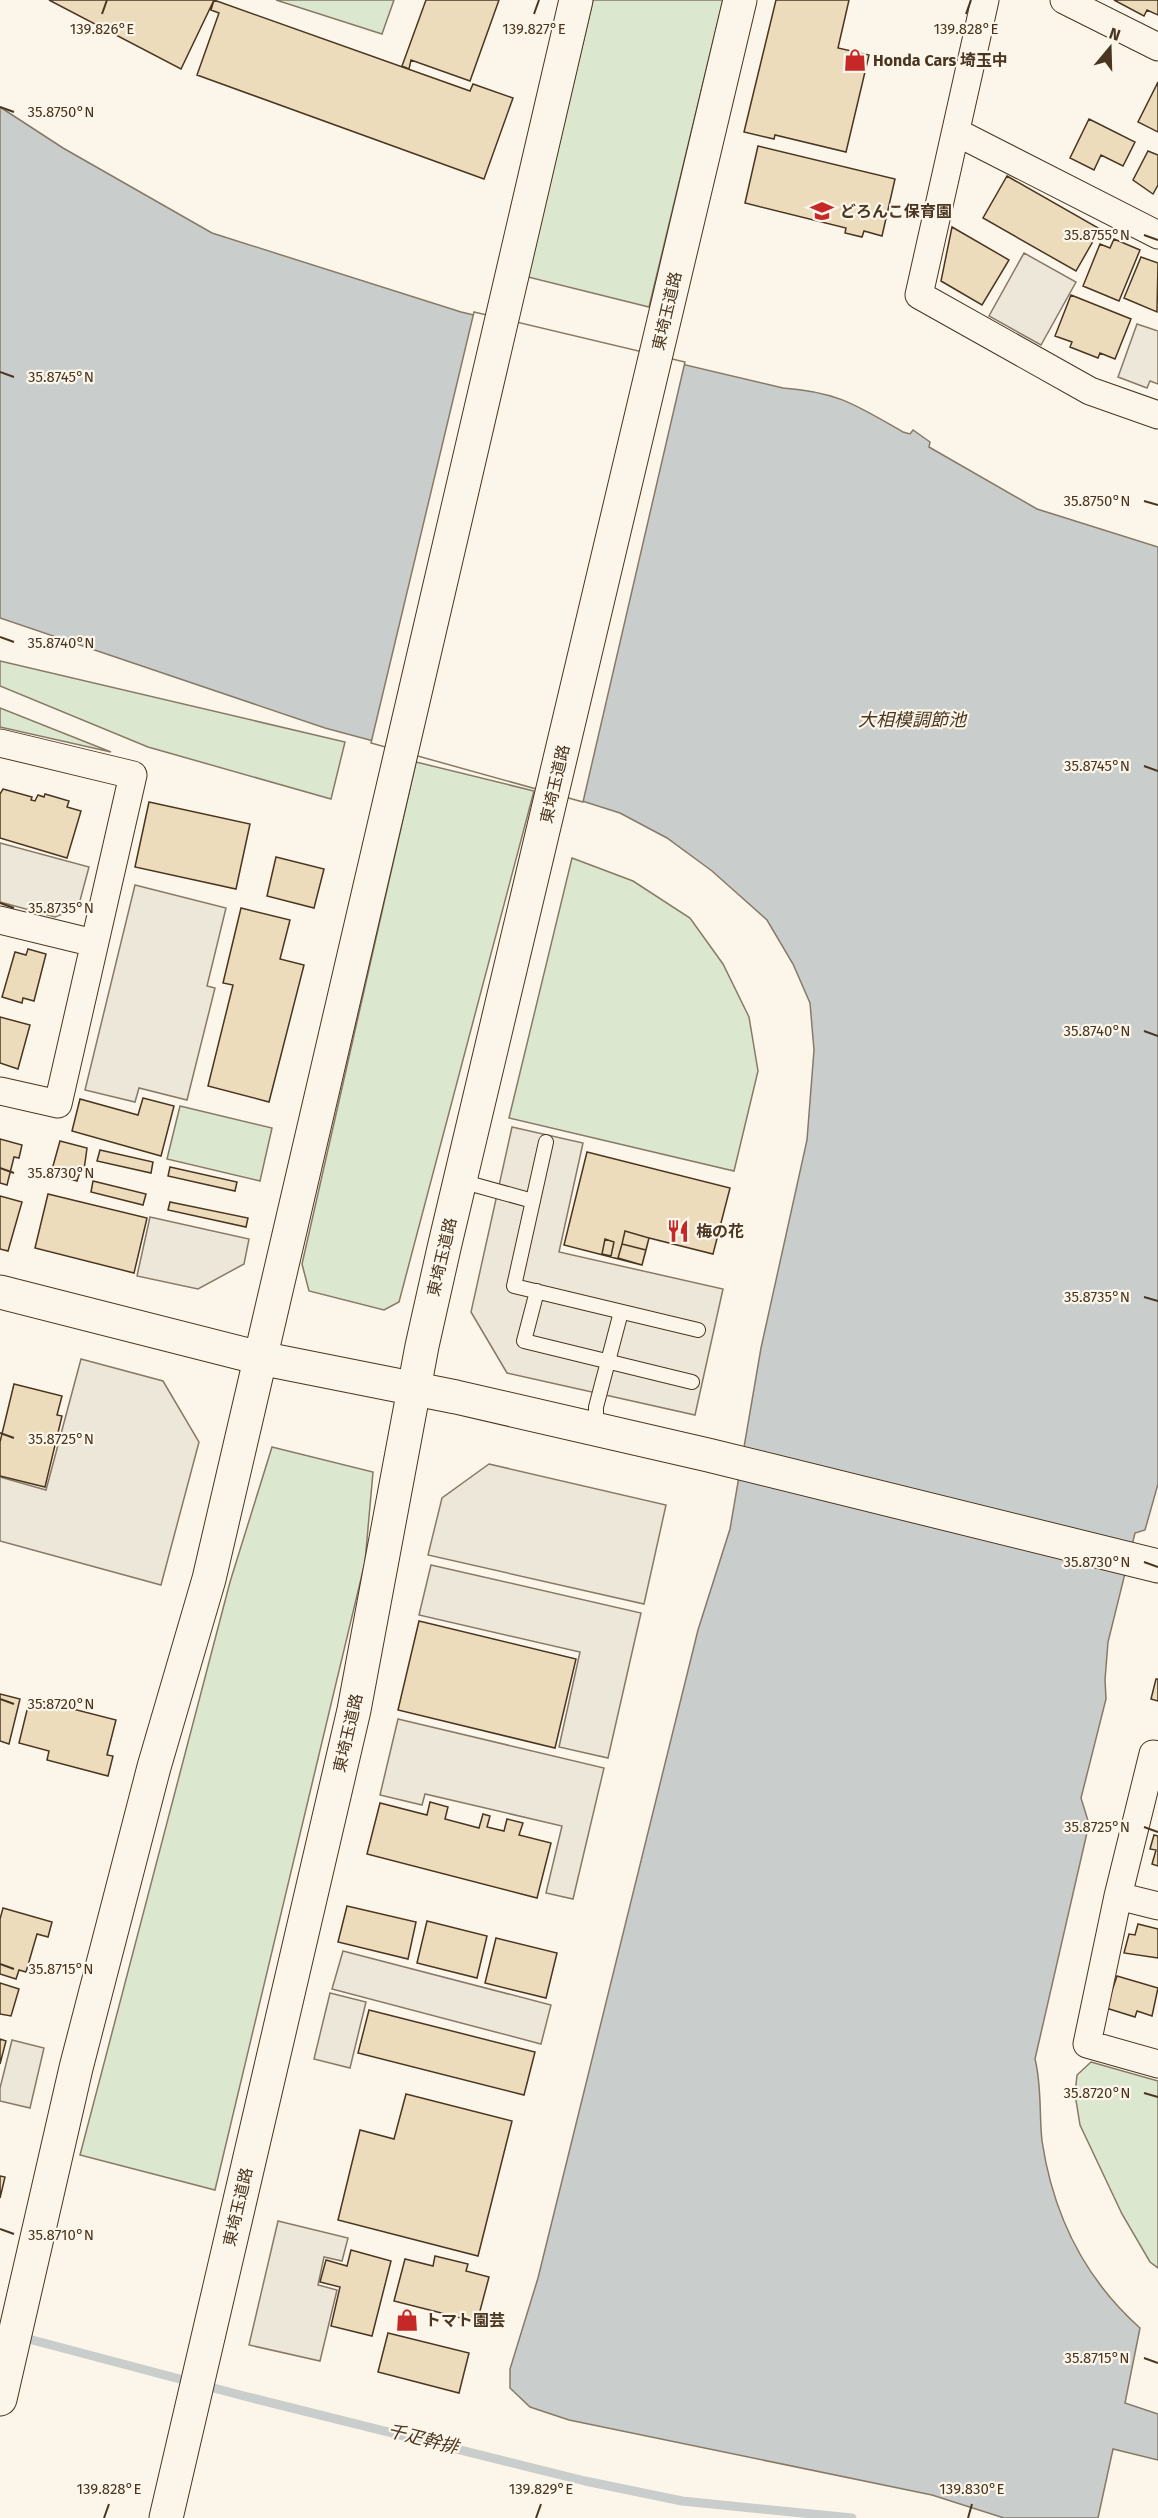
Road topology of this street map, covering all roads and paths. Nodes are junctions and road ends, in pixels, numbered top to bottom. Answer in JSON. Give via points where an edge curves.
{"nodes":[{"id":1,"x":576,"y":0,"type":"edge"},
{"id":2,"x":740,"y":0,"type":"edge"},
{"id":3,"x":985,"y":0,"type":"edge"},
{"id":4,"x":1064,"y":0,"type":"edge"},
{"id":5,"x":1158,"y":47,"type":"edge"},
{"id":6,"x":956,"y":132,"type":"junction"},
{"id":7,"x":1158,"y":236,"type":"edge"},
{"id":8,"x":1158,"y":415,"type":"edge"},
{"id":9,"x":0,"y":743,"type":"edge"},
{"id":10,"x":0,"y":920,"type":"edge"},
{"id":11,"x":94,"y":943,"type":"junction"},
{"id":12,"x":0,"y":1091,"type":"edge"},
{"id":13,"x":546,"y":1142,"type":"dead end"},
{"id":14,"x":461,"y":1177,"type":"junction"},
{"id":15,"x":533,"y":1201,"type":"junction"},
{"id":16,"x":537,"y":1291,"type":"junction"},
{"id":17,"x":0,"y":1292,"type":"edge"},
{"id":18,"x":621,"y":1312,"type":"junction"},
{"id":19,"x":698,"y":1330,"type":"dead end"},
{"id":20,"x":260,"y":1358,"type":"junction"},
{"id":21,"x":608,"y":1362,"type":"junction"},
{"id":22,"x":692,"y":1383,"type":"dead end"},
{"id":23,"x":413,"y":1390,"type":"junction"},
{"id":24,"x":596,"y":1429,"type":"junction"},
{"id":25,"x":1158,"y":1566,"type":"edge"},
{"id":26,"x":1158,"y":1755,"type":"edge"},
{"id":27,"x":1118,"y":1896,"type":"junction"},
{"id":28,"x":1158,"y":1906,"type":"edge"},
{"id":29,"x":1158,"y":2064,"type":"edge"},
{"id":30,"x":0,"y":2399,"type":"edge"},
{"id":31,"x":166,"y":2518,"type":"edge"}],
"edges":[{"from":1,"to":20,"type":"main road"},
{"from":2,"to":14,"type":"main road","name":"東埼玉道路"},
{"from":3,"to":6,"type":"street"},
{"from":4,"to":5,"type":"street"},
{"from":6,"to":7,"type":"street"},
{"from":6,"to":8,"type":"street","via":[[919,295],[1090,391]]},
{"from":9,"to":11,"type":"street","via":[[133,775]]},
{"from":10,"to":11,"type":"street"},
{"from":11,"to":12,"type":"street","via":[[58,1104]]},
{"from":13,"to":15,"type":"lane"},
{"from":14,"to":15,"type":"lane","via":[[475,1185]]},
{"from":14,"to":23,"type":"main road","name":"東埼玉道路"},
{"from":15,"to":16,"type":"lane","via":[[514,1286]]},
{"from":16,"to":18,"type":"lane"},
{"from":16,"to":21,"type":"lane","via":[[524,1341]]},
{"from":17,"to":20,"type":"main road"},
{"from":18,"to":19,"type":"lane"},
{"from":18,"to":21,"type":"lane"},
{"from":20,"to":23,"type":"main road"},
{"from":20,"to":30,"type":"main road","via":[[209,1579],[154,1767],[76,2068]]},
{"from":21,"to":22,"type":"lane"},
{"from":21,"to":24,"type":"lane","via":[[596,1407]]},
{"from":23,"to":24,"type":"main road"},
{"from":23,"to":31,"type":"main road","name":"東埼玉道路","via":[[354,1710]]},
{"from":24,"to":25,"type":"main road"},
{"from":26,"to":27,"type":"street","via":[[1153,1754]]},
{"from":27,"to":28,"type":"street"},
{"from":27,"to":29,"type":"street","via":[[1087,2044]]}]}
